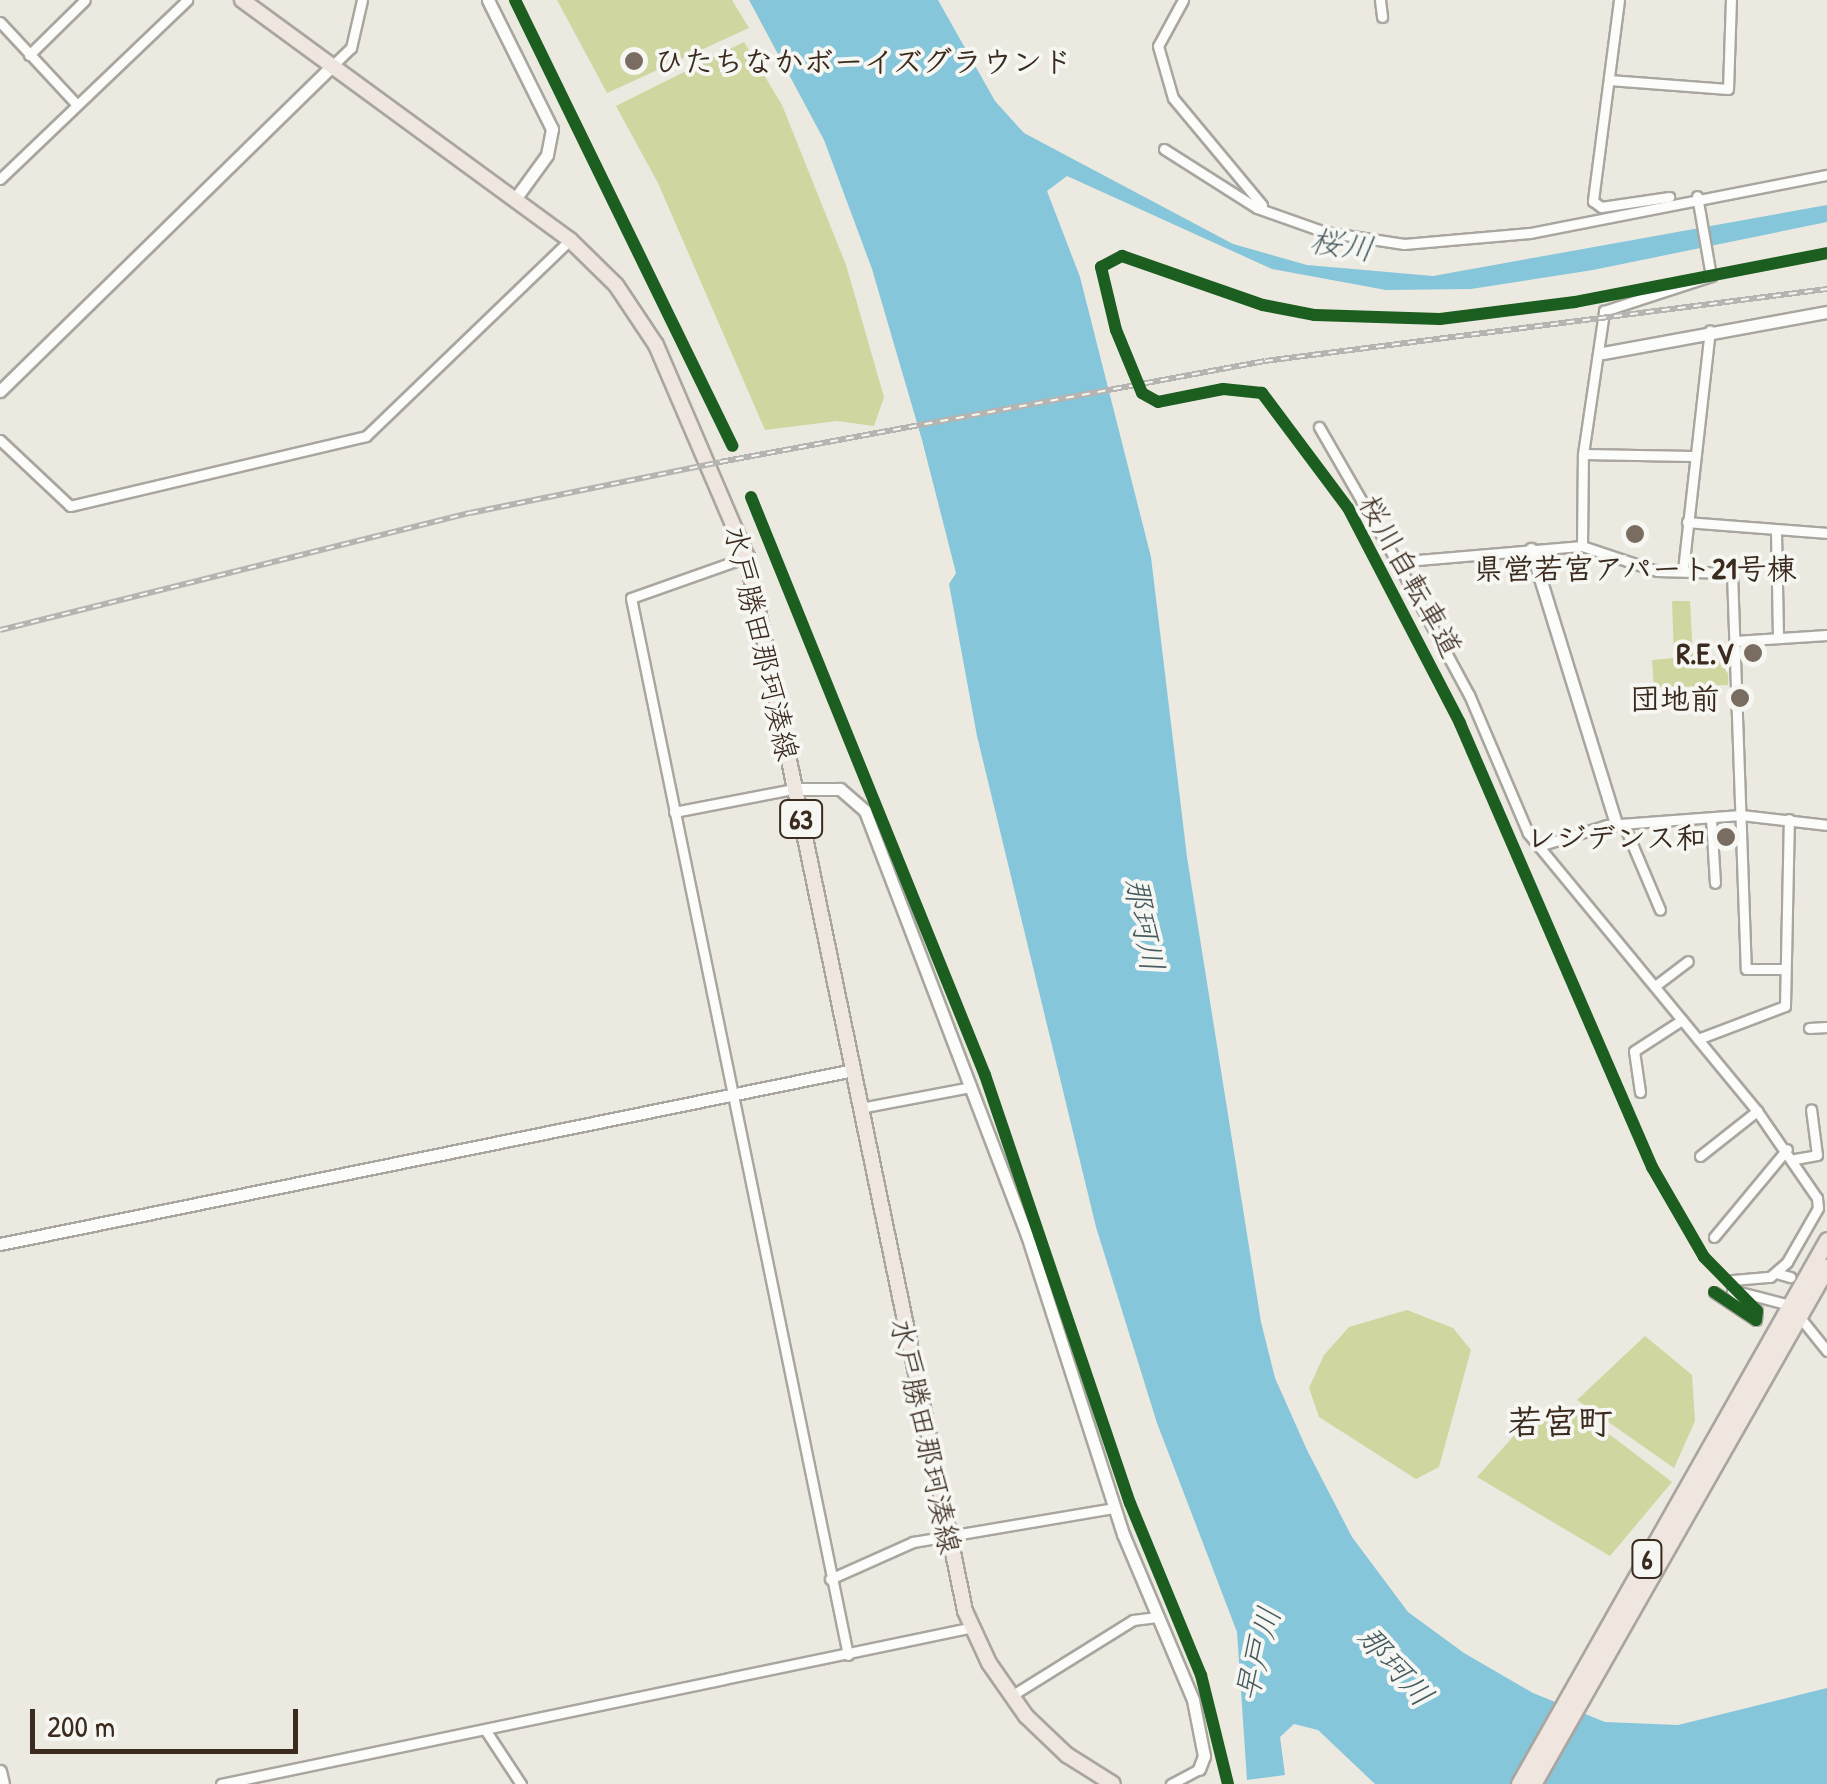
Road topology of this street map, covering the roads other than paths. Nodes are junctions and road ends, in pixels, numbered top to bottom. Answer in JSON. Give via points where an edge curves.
{"nodes":[{"id":1,"x":85,"y":0,"type":"edge"},
{"id":2,"x":187,"y":0,"type":"edge"},
{"id":3,"x":242,"y":0,"type":"edge"},
{"id":4,"x":362,"y":0,"type":"edge"},
{"id":5,"x":488,"y":0,"type":"edge"},
{"id":6,"x":1182,"y":0,"type":"edge"},
{"id":7,"x":1380,"y":0,"type":"edge"},
{"id":8,"x":1618,"y":0,"type":"edge"},
{"id":9,"x":1731,"y":0,"type":"edge"},
{"id":10,"x":1382,"y":17,"type":"dead end"},
{"id":11,"x":0,"y":22,"type":"edge"},
{"id":12,"x":29,"y":55,"type":"junction"},
{"id":13,"x":331,"y":67,"type":"junction"},
{"id":14,"x":1608,"y":80,"type":"junction"},
{"id":15,"x":77,"y":105,"type":"junction"},
{"id":16,"x":1164,"y":148,"type":"dead end"},
{"id":17,"x":1827,"y":175,"type":"edge"},
{"id":18,"x":0,"y":179,"type":"edge"},
{"id":19,"x":515,"y":199,"type":"junction"},
{"id":20,"x":1694,"y":199,"type":"junction"},
{"id":21,"x":1281,"y":218,"type":"junction"},
{"id":22,"x":570,"y":240,"type":"junction"},
{"id":23,"x":1827,"y":312,"type":"edge"},
{"id":24,"x":1710,"y":332,"type":"junction"},
{"id":25,"x":1603,"y":353,"type":"junction"},
{"id":26,"x":0,"y":391,"type":"edge"},
{"id":27,"x":1319,"y":427,"type":"dead end"},
{"id":28,"x":0,"y":440,"type":"edge"},
{"id":29,"x":1583,"y":454,"type":"junction"},
{"id":30,"x":1692,"y":456,"type":"junction"},
{"id":31,"x":1687,"y":522,"type":"junction"},
{"id":32,"x":1776,"y":532,"type":"junction"},
{"id":33,"x":1827,"y":533,"type":"edge"},
{"id":34,"x":1582,"y":546,"type":"junction"},
{"id":35,"x":1531,"y":549,"type":"junction"},
{"id":36,"x":747,"y":557,"type":"junction"},
{"id":37,"x":1402,"y":569,"type":"junction"},
{"id":38,"x":1683,"y":570,"type":"junction"},
{"id":39,"x":1827,"y":635,"type":"edge"},
{"id":40,"x":1778,"y":638,"type":"junction"},
{"id":41,"x":1735,"y":641,"type":"junction"},
{"id":42,"x":794,"y":789,"type":"junction"},
{"id":43,"x":674,"y":812,"type":"junction"},
{"id":44,"x":1741,"y":815,"type":"junction"},
{"id":45,"x":1711,"y":818,"type":"junction"},
{"id":46,"x":1789,"y":819,"type":"junction"},
{"id":47,"x":1620,"y":824,"type":"junction"},
{"id":48,"x":1827,"y":825,"type":"edge"},
{"id":49,"x":1539,"y":846,"type":"junction"},
{"id":50,"x":1715,"y":882,"type":"dead end"},
{"id":51,"x":1660,"y":910,"type":"dead end"},
{"id":52,"x":1688,"y":961,"type":"dead end"},
{"id":53,"x":1784,"y":970,"type":"junction"},
{"id":54,"x":1655,"y":986,"type":"junction"},
{"id":55,"x":1682,"y":1020,"type":"junction"},
{"id":56,"x":1827,"y":1026,"type":"edge"},
{"id":57,"x":1809,"y":1028,"type":"dead end"},
{"id":58,"x":1698,"y":1039,"type":"junction"},
{"id":59,"x":852,"y":1070,"type":"junction"},
{"id":60,"x":971,"y":1087,"type":"junction"},
{"id":61,"x":1640,"y":1092,"type":"dead end"},
{"id":62,"x":732,"y":1093,"type":"junction"},
{"id":63,"x":860,"y":1108,"type":"junction"},
{"id":64,"x":1757,"y":1110,"type":"junction"},
{"id":65,"x":1811,"y":1110,"type":"dead end"},
{"id":66,"x":1787,"y":1149,"type":"junction"},
{"id":67,"x":1700,"y":1156,"type":"dead end"},
{"id":68,"x":1795,"y":1159,"type":"junction"},
{"id":69,"x":1714,"y":1236,"type":"dead end"},
{"id":70,"x":1827,"y":1240,"type":"edge"},
{"id":71,"x":0,"y":1244,"type":"edge"},
{"id":72,"x":1827,"y":1267,"type":"edge"},
{"id":73,"x":1776,"y":1273,"type":"junction"},
{"id":74,"x":1790,"y":1277,"type":"dead end"},
{"id":75,"x":1732,"y":1290,"type":"junction"},
{"id":76,"x":1714,"y":1292,"type":"dead end"},
{"id":77,"x":1794,"y":1311,"type":"junction"},
{"id":78,"x":1780,"y":1336,"type":"junction"},
{"id":79,"x":1827,"y":1351,"type":"edge"},
{"id":80,"x":1114,"y":1508,"type":"junction"},
{"id":81,"x":947,"y":1537,"type":"junction"},
{"id":82,"x":830,"y":1579,"type":"junction"},
{"id":83,"x":1159,"y":1616,"type":"junction"},
{"id":84,"x":973,"y":1628,"type":"junction"},
{"id":85,"x":848,"y":1656,"type":"junction"},
{"id":86,"x":1010,"y":1696,"type":"junction"},
{"id":87,"x":486,"y":1731,"type":"junction"},
{"id":88,"x":1199,"y":1769,"type":"joint"},
{"id":89,"x":0,"y":1771,"type":"edge"},
{"id":90,"x":3,"y":1784,"type":"edge"},
{"id":91,"x":221,"y":1784,"type":"edge"},
{"id":92,"x":521,"y":1784,"type":"edge"},
{"id":93,"x":1113,"y":1784,"type":"edge"},
{"id":94,"x":1170,"y":1784,"type":"edge"},
{"id":95,"x":1519,"y":1784,"type":"edge"},
{"id":96,"x":1533,"y":1784,"type":"edge"}],
"edges":[{"from":1,"to":12,"type":"street"},
{"from":2,"to":15,"type":"street"},
{"from":3,"to":13,"type":"main road","name":"水戸勝田那珂湊線","number":"63"},
{"from":4,"to":13,"type":"street","via":[[351,48]]},
{"from":5,"to":19,"type":"street","via":[[552,129],[546,155]]},
{"from":6,"to":21,"type":"street","via":[[1158,46],[1172,98],[1229,159],[1254,200]]},
{"from":7,"to":10,"type":"street"},
{"from":8,"to":14,"type":"street"},
{"from":9,"to":14,"type":"street","via":[[1728,88]]},
{"from":11,"to":12,"type":"street"},
{"from":12,"to":15,"type":"street"},
{"from":13,"to":19,"type":"main road","name":"水戸勝田那珂湊線","number":"63"},
{"from":13,"to":26,"type":"street"},
{"from":14,"to":20,"type":"street","via":[[1595,206]]},
{"from":15,"to":18,"type":"street"},
{"from":16,"to":21,"type":"street","via":[[1228,193]]},
{"from":17,"to":20,"type":"street"},
{"from":19,"to":22,"type":"main road","name":"水戸勝田那珂湊線","number":"63"},
{"from":20,"to":21,"type":"street","via":[[1450,243],[1352,238]]},
{"from":20,"to":25,"type":"street","via":[[1710,268],[1706,280],[1607,306]]},
{"from":22,"to":28,"type":"street","via":[[366,436],[70,506]]},
{"from":22,"to":36,"type":"main road","name":"水戸勝田那珂湊線","number":"63","via":[[616,285],[656,345]]},
{"from":23,"to":24,"type":"street"},
{"from":24,"to":25,"type":"street"},
{"from":24,"to":30,"type":"street"},
{"from":25,"to":29,"type":"street"},
{"from":27,"to":37,"type":"street"},
{"from":29,"to":30,"type":"street"},
{"from":29,"to":34,"type":"street"},
{"from":30,"to":31,"type":"street"},
{"from":31,"to":32,"type":"street"},
{"from":31,"to":38,"type":"street"},
{"from":32,"to":33,"type":"street"},
{"from":32,"to":40,"type":"street"},
{"from":34,"to":35,"type":"street"},
{"from":34,"to":38,"type":"street","via":[[1657,571]]},
{"from":35,"to":37,"type":"street","via":[[1406,561]]},
{"from":35,"to":47,"type":"street"},
{"from":36,"to":42,"type":"main road","name":"水戸勝田那珂湊線","number":"63"},
{"from":36,"to":43,"type":"street","via":[[631,598]]},
{"from":37,"to":49,"type":"street"},
{"from":38,"to":41,"type":"street","via":[[1732,573]]},
{"from":39,"to":40,"type":"street"},
{"from":40,"to":41,"type":"street"},
{"from":41,"to":44,"type":"street"},
{"from":42,"to":43,"type":"street"},
{"from":42,"to":59,"type":"main road","name":"水戸勝田那珂湊線","number":"63"},
{"from":42,"to":60,"type":"street","via":[[840,789],[865,810]]},
{"from":43,"to":62,"type":"street"},
{"from":44,"to":45,"type":"street"},
{"from":44,"to":46,"type":"street"},
{"from":44,"to":53,"type":"street","via":[[1746,968]]},
{"from":45,"to":47,"type":"street"},
{"from":45,"to":50,"type":"street"},
{"from":46,"to":48,"type":"street"},
{"from":46,"to":53,"type":"street"},
{"from":47,"to":49,"type":"street"},
{"from":47,"to":51,"type":"street"},
{"from":49,"to":54,"type":"street"},
{"from":52,"to":54,"type":"street"},
{"from":53,"to":58,"type":"street","via":[[1785,1006]]},
{"from":54,"to":55,"type":"street"},
{"from":55,"to":58,"type":"street"},
{"from":55,"to":61,"type":"street","via":[[1634,1052]]},
{"from":56,"to":57,"type":"street"},
{"from":58,"to":64,"type":"street"},
{"from":59,"to":62,"type":"street"},
{"from":59,"to":63,"type":"main road","name":"水戸勝田那珂湊線","number":"63"},
{"from":60,"to":63,"type":"street"},
{"from":60,"to":80,"type":"street"},
{"from":62,"to":71,"type":"street"},
{"from":62,"to":82,"type":"street"},
{"from":63,"to":81,"type":"main road","name":"水戸勝田那珂湊線","number":"63"},
{"from":64,"to":66,"type":"street"},
{"from":64,"to":67,"type":"street"},
{"from":65,"to":68,"type":"street","via":[[1817,1155]]},
{"from":66,"to":68,"type":"street"},
{"from":66,"to":69,"type":"street"},
{"from":68,"to":73,"type":"street","via":[[1818,1208]]},
{"from":70,"to":77,"type":"highway","number":"6"},
{"from":72,"to":77,"type":"highway","number":"6"},
{"from":73,"to":74,"type":"street"},
{"from":73,"to":75,"type":"street","via":[[1733,1280]]},
{"from":75,"to":76,"type":"street","via":[[1757,1311],[1756,1320]]},
{"from":75,"to":77,"type":"street"},
{"from":77,"to":78,"type":"highway","number":"6"},
{"from":77,"to":79,"type":"street"},
{"from":78,"to":95,"type":"highway","number":"6"},
{"from":78,"to":96,"type":"highway","number":"6"},
{"from":80,"to":81,"type":"street"},
{"from":80,"to":83,"type":"street"},
{"from":81,"to":82,"type":"street","via":[[906,1544]]},
{"from":81,"to":84,"type":"main road","name":"水戸勝田那珂湊線","number":"63"},
{"from":82,"to":85,"type":"street"},
{"from":83,"to":86,"type":"street","via":[[1133,1620]]},
{"from":83,"to":88,"type":"street","via":[[1193,1700],[1204,1756]]},
{"from":84,"to":85,"type":"street"},
{"from":84,"to":86,"type":"main road","name":"水戸勝田那珂湊線","number":"63"},
{"from":85,"to":87,"type":"street"},
{"from":86,"to":93,"type":"main road","name":"水戸勝田那珂湊線","number":"63","via":[[1055,1744]]},
{"from":87,"to":91,"type":"street"},
{"from":87,"to":92,"type":"street"},
{"from":88,"to":94,"type":"street"},
{"from":89,"to":90,"type":"street"}]}
